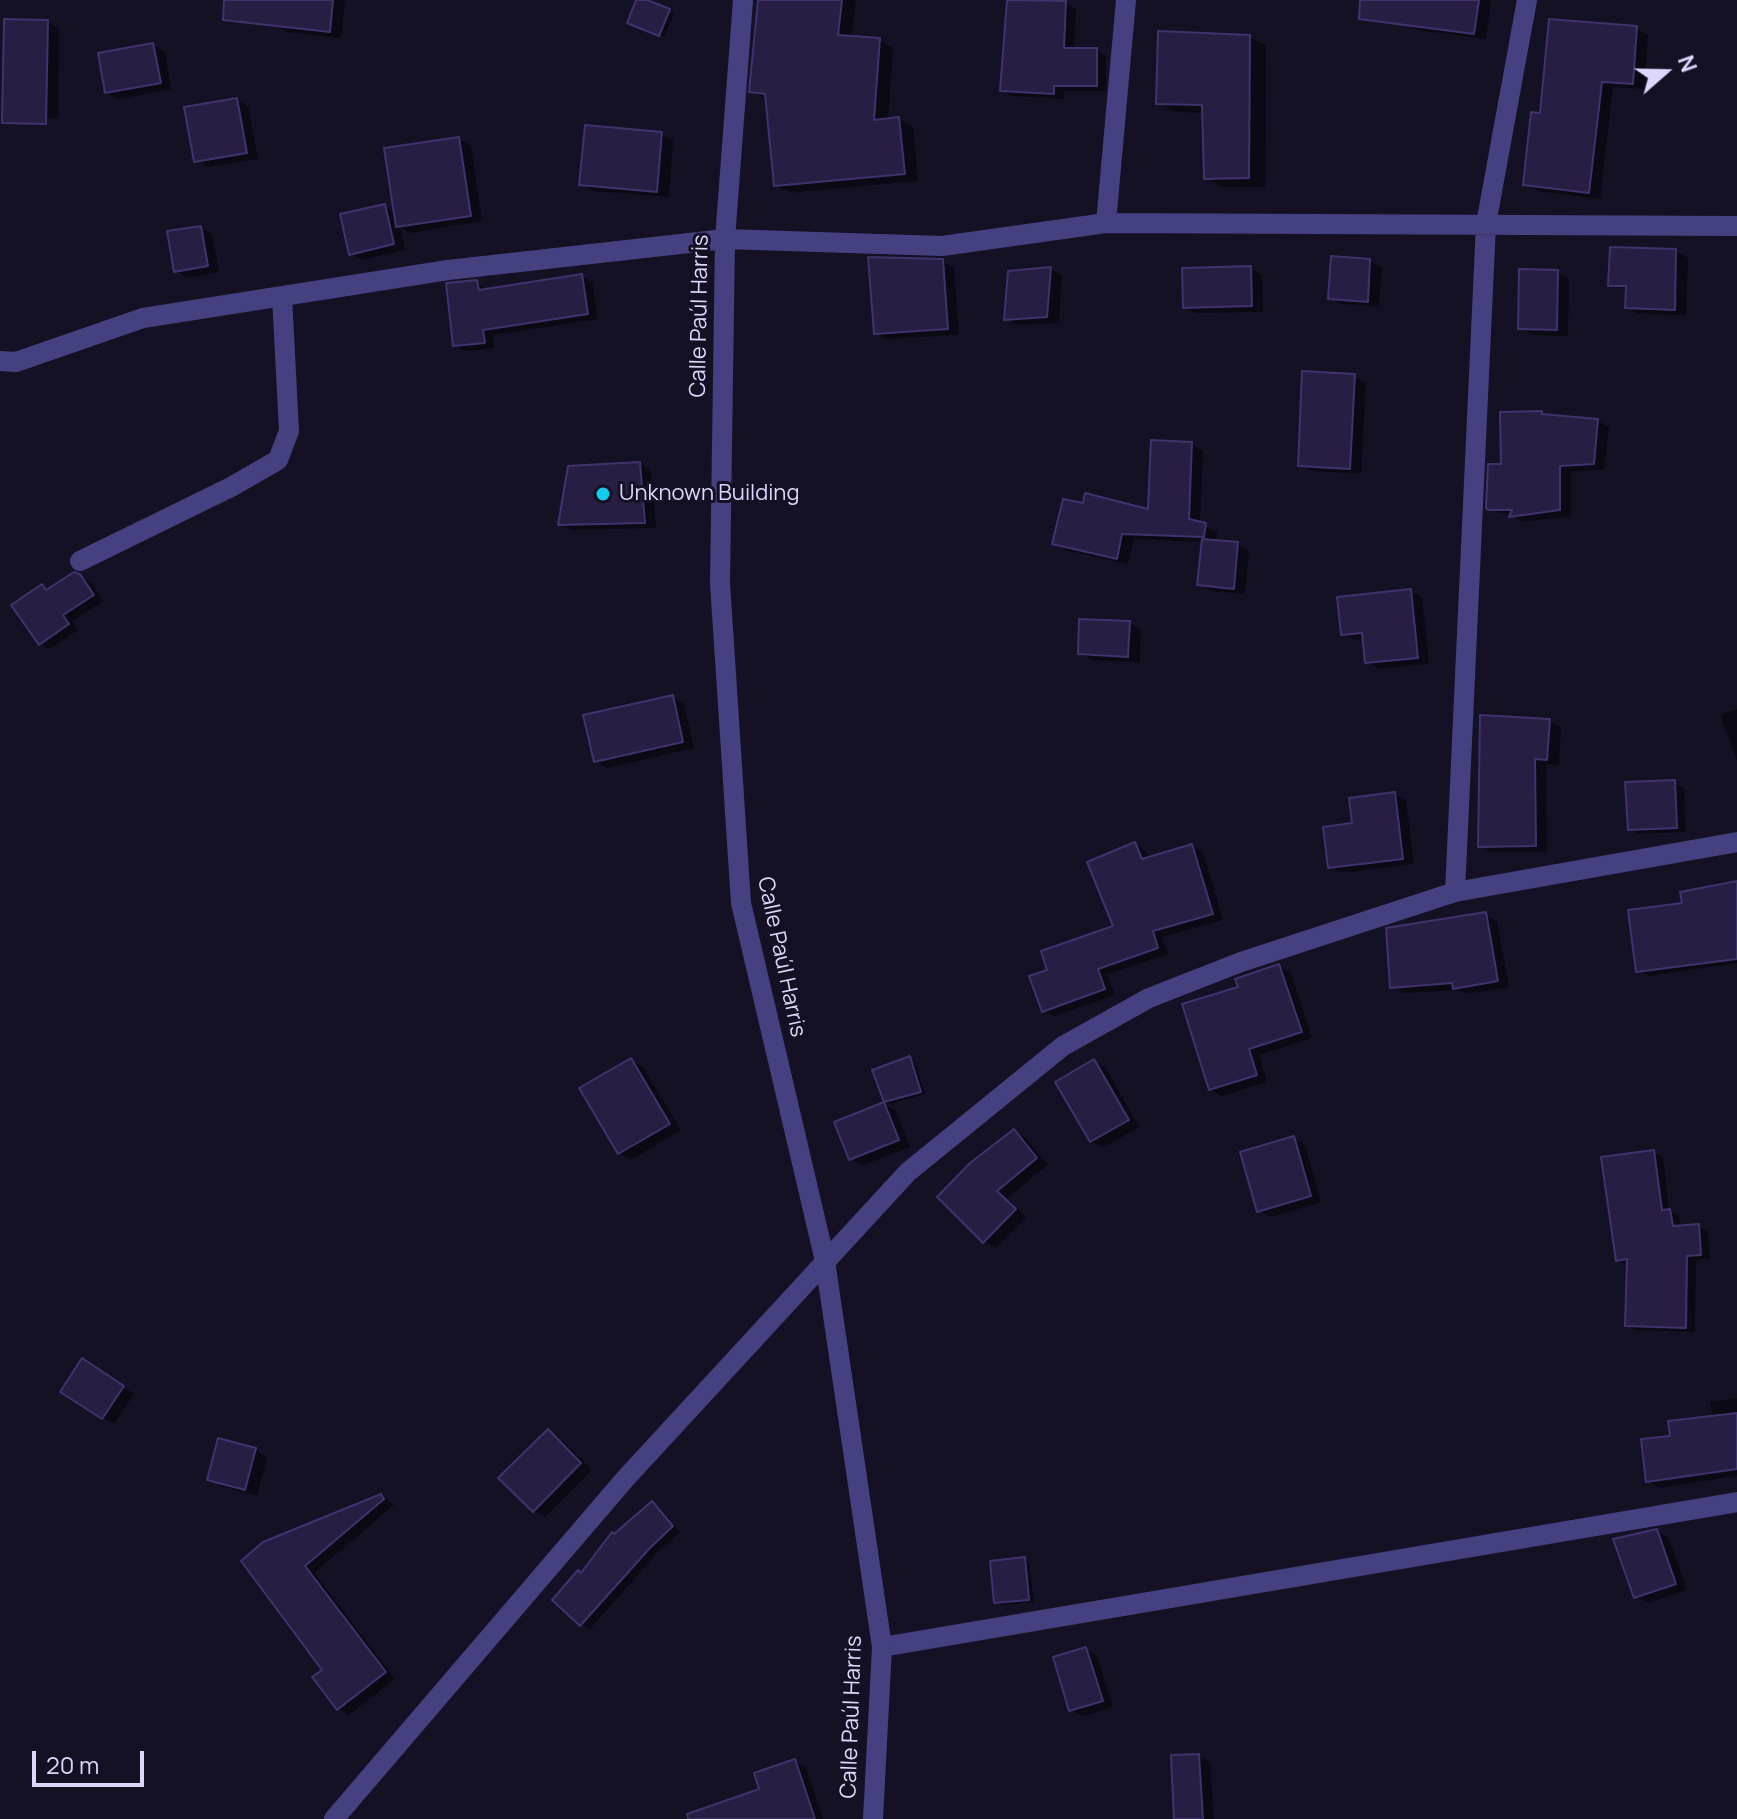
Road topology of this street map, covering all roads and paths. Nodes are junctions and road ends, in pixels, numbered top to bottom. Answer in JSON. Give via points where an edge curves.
{"nodes":[{"id":1,"x":743,"y":0,"type":"edge"},
{"id":2,"x":1126,"y":0,"type":"edge"},
{"id":3,"x":1527,"y":0,"type":"edge"},
{"id":4,"x":1106,"y":223,"type":"junction"},
{"id":5,"x":1486,"y":224,"type":"junction"},
{"id":6,"x":1737,"y":226,"type":"edge"},
{"id":7,"x":725,"y":239,"type":"junction"},
{"id":8,"x":282,"y":296,"type":"junction"},
{"id":9,"x":0,"y":361,"type":"edge"},
{"id":10,"x":80,"y":561,"type":"dead end"},
{"id":11,"x":1737,"y":842,"type":"edge"},
{"id":12,"x":1455,"y":892,"type":"junction"},
{"id":13,"x":825,"y":1261,"type":"junction"},
{"id":14,"x":1737,"y":1502,"type":"edge"},
{"id":15,"x":882,"y":1647,"type":"junction"},
{"id":16,"x":334,"y":1819,"type":"edge"},
{"id":17,"x":873,"y":1819,"type":"edge"}],
"edges":[{"from":1,"to":7,"type":"street","name":"Calle Paúl Harris"},
{"from":2,"to":4,"type":"street"},
{"from":3,"to":5,"type":"street"},
{"from":4,"to":5,"type":"street"},
{"from":4,"to":7,"type":"street","via":[[942,246]]},
{"from":5,"to":6,"type":"street"},
{"from":5,"to":12,"type":"street"},
{"from":7,"to":8,"type":"street","via":[[448,270]]},
{"from":7,"to":13,"type":"street","name":"Calle Paúl Harris","via":[[720,583],[741,903]]},
{"from":8,"to":9,"type":"street","via":[[143,318],[16,362]]},
{"from":8,"to":10,"type":"street","via":[[289,431],[278,460]]},
{"from":11,"to":12,"type":"street"},
{"from":12,"to":13,"type":"street","via":[[1162,992],[1063,1046],[908,1172]]},
{"from":13,"to":15,"type":"street","name":"Calle Paúl Harris"},
{"from":13,"to":16,"type":"street","via":[[625,1479]]},
{"from":14,"to":15,"type":"street"},
{"from":15,"to":17,"type":"street","name":"Calle Paúl Harris"}]}
